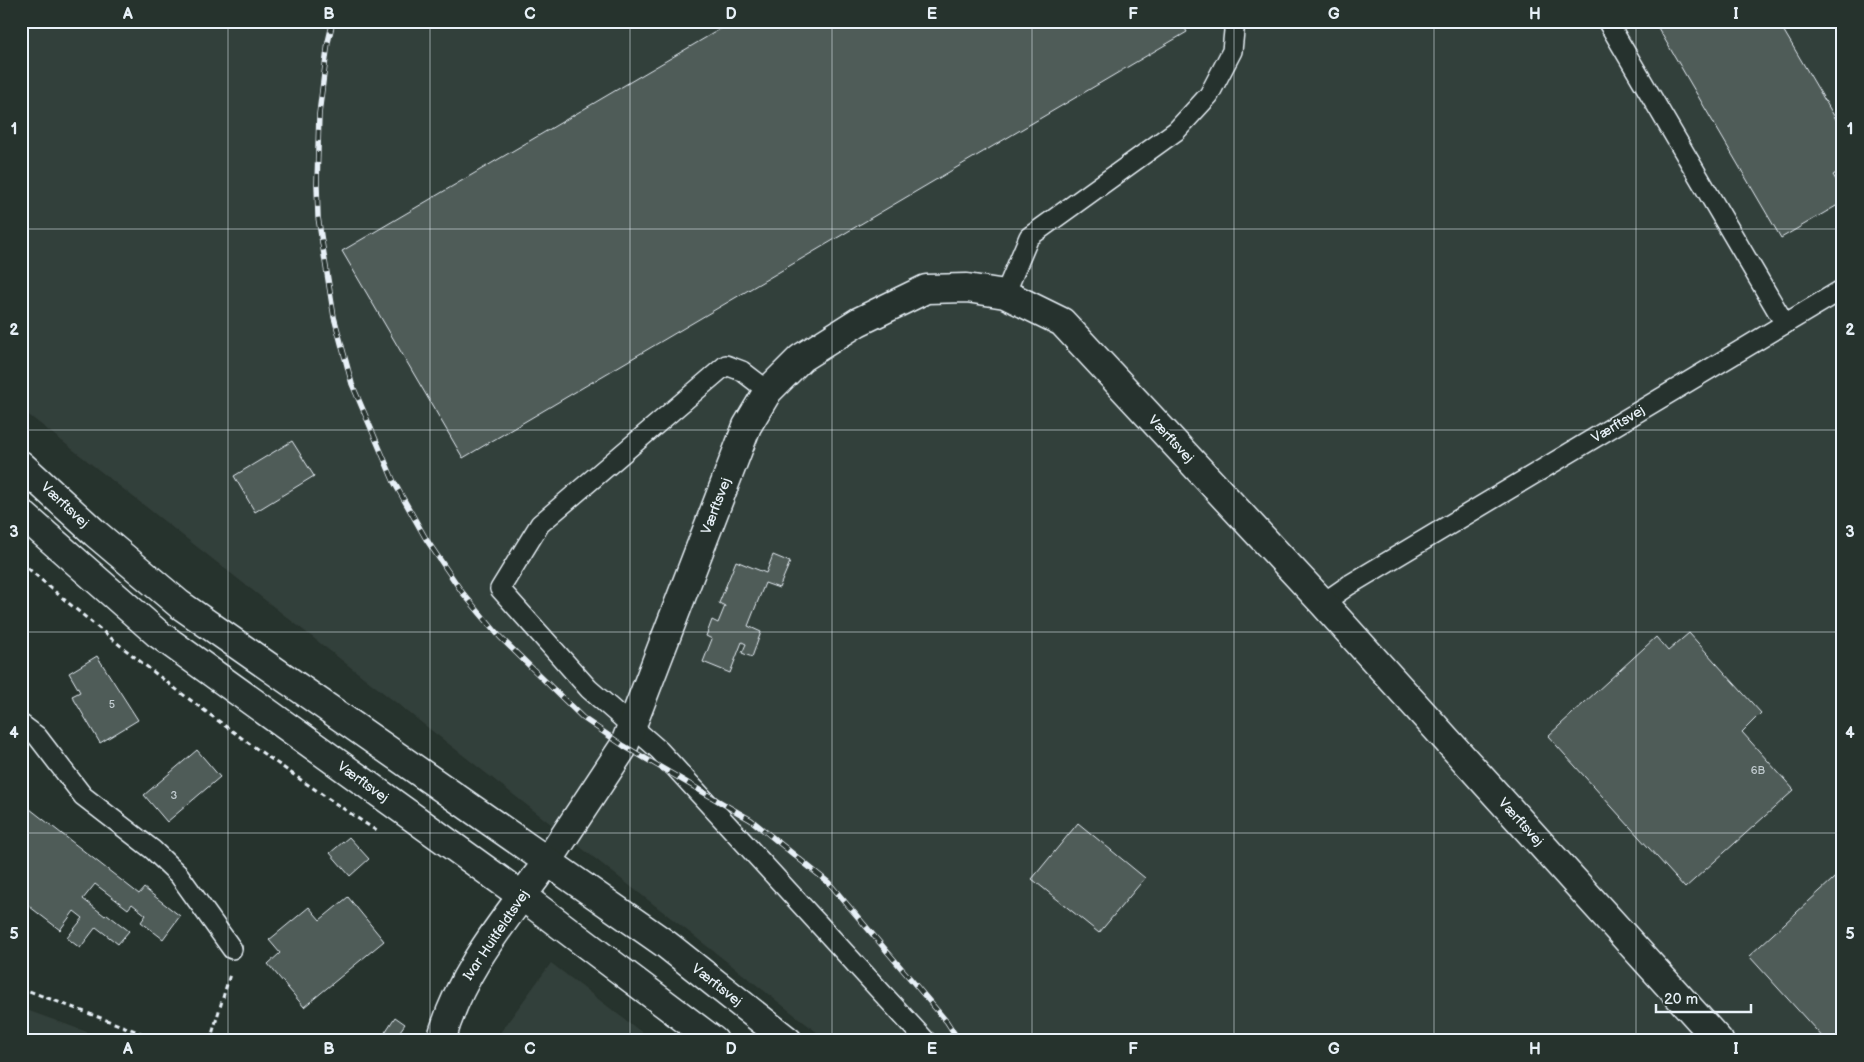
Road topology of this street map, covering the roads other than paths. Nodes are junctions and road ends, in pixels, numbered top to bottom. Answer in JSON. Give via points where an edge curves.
{"nodes":[{"id":1,"x":1235,"y":21,"type":"edge"},
{"id":2,"x":1608,"y":21,"type":"edge"},
{"id":3,"x":1843,"y":289,"type":"edge"},
{"id":4,"x":1005,"y":294,"type":"junction"},
{"id":5,"x":1785,"y":324,"type":"junction"},
{"id":6,"x":768,"y":391,"type":"junction"},
{"id":7,"x":21,"y":465,"type":"edge"},
{"id":8,"x":21,"y":513,"type":"edge"},
{"id":9,"x":1323,"y":604,"type":"junction"},
{"id":10,"x":21,"y":724,"type":"edge"},
{"id":11,"x":631,"y":726,"type":"junction"},
{"id":12,"x":548,"y":861,"type":"junction"},
{"id":13,"x":522,"y":896,"type":"junction"},
{"id":14,"x":232,"y":949,"type":"road end"},
{"id":15,"x":441,"y":1041,"type":"edge"},
{"id":16,"x":714,"y":1041,"type":"edge"},
{"id":17,"x":788,"y":1041,"type":"edge"},
{"id":18,"x":926,"y":1041,"type":"edge"},
{"id":19,"x":1719,"y":1041,"type":"edge"}],
"edges":[{"from":1,"to":4,"type":"lane","via":[[1232,51],[1209,95],[1176,131],[1029,237]]},
{"from":2,"to":5,"type":"lane"},
{"from":3,"to":5,"type":"lane","name":"Værftsvej"},
{"from":4,"to":6,"type":"street","name":"Værftsvej","via":[[967,288],[926,289],[842,332],[802,358]]},
{"from":4,"to":9,"type":"street","name":"Værftsvej","via":[[1062,322]]},
{"from":5,"to":9,"type":"lane","name":"Værftsvej","via":[[1348,585]]},
{"from":6,"to":11,"type":"street","name":"Værftsvej","via":[[747,426]]},
{"from":6,"to":11,"type":"lane","via":[[726,365],[540,524],[500,589],[589,689]]},
{"from":7,"to":12,"type":"street","name":"Værftsvej","via":[[179,604]]},
{"from":8,"to":13,"type":"street","name":"Værftsvej","via":[[156,633]]},
{"from":9,"to":19,"type":"street","name":"Værftsvej"},
{"from":10,"to":14,"type":"lane","via":[[37,736],[83,796],[179,875]]},
{"from":11,"to":12,"type":"street","name":"Værftsvej","via":[[624,746]]},
{"from":11,"to":18,"type":"lane","via":[[658,750]]},
{"from":12,"to":13,"type":"street","name":"Ivar Huitfeldtsvej"},
{"from":12,"to":17,"type":"street","name":"Værftsvej","via":[[667,945]]},
{"from":13,"to":15,"type":"street","name":"Ivar Huitfeldtsvej","via":[[487,943],[462,986]]},
{"from":13,"to":16,"type":"street","name":"Værftsvej"}]}
